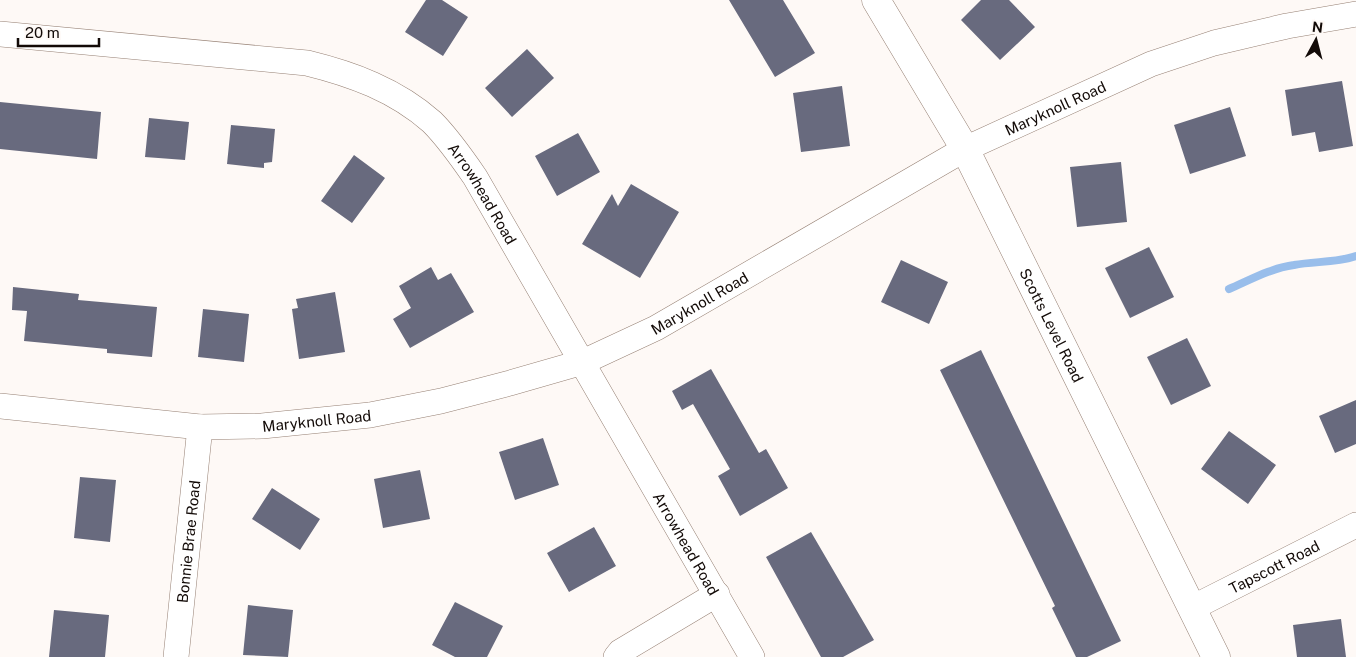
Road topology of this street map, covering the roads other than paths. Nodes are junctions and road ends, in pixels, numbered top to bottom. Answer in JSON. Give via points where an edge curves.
{"nodes":[{"id":1,"x":876,"y":0,"type":"edge"},
{"id":2,"x":1356,"y":14,"type":"edge"},
{"id":3,"x":0,"y":34,"type":"edge"},
{"id":4,"x":966,"y":150,"type":"junction"},
{"id":5,"x":583,"y":362,"type":"junction"},
{"id":6,"x":0,"y":406,"type":"edge"},
{"id":7,"x":200,"y":426,"type":"junction"},
{"id":8,"x":1356,"y":525,"type":"edge"},
{"id":9,"x":716,"y":594,"type":"junction"},
{"id":10,"x":1192,"y":608,"type":"junction"},
{"id":11,"x":176,"y":657,"type":"edge"},
{"id":12,"x":616,"y":657,"type":"edge"},
{"id":13,"x":752,"y":657,"type":"edge"},
{"id":14,"x":1216,"y":657,"type":"edge"}],
"edges":[{"from":1,"to":4,"type":"street","name":"Scotts Level Road"},
{"from":2,"to":4,"type":"street","name":"Maryknoll Road","via":[[1214,43],[1169,58],[1100,86]]},
{"from":3,"to":5,"type":"street","name":"Arrowhead Road","via":[[307,63],[344,72],[376,85],[432,122],[475,176]]},
{"from":4,"to":5,"type":"street","name":"Maryknoll Road","via":[[714,296]]},
{"from":4,"to":10,"type":"street","name":"Scotts Level Road"},
{"from":5,"to":7,"type":"street","name":"Maryknoll Road","via":[[440,401],[370,415],[262,426]]},
{"from":5,"to":9,"type":"street","name":"Arrowhead Road"},
{"from":6,"to":7,"type":"street","name":"Maryknoll Road"},
{"from":7,"to":11,"type":"street","name":"Bonnie Brae Road"},
{"from":8,"to":10,"type":"street","name":"Tapscott Road"},
{"from":9,"to":12,"type":"street"},
{"from":9,"to":13,"type":"street","name":"Arrowhead Road"},
{"from":10,"to":14,"type":"street","name":"Scotts Level Road"}]}
